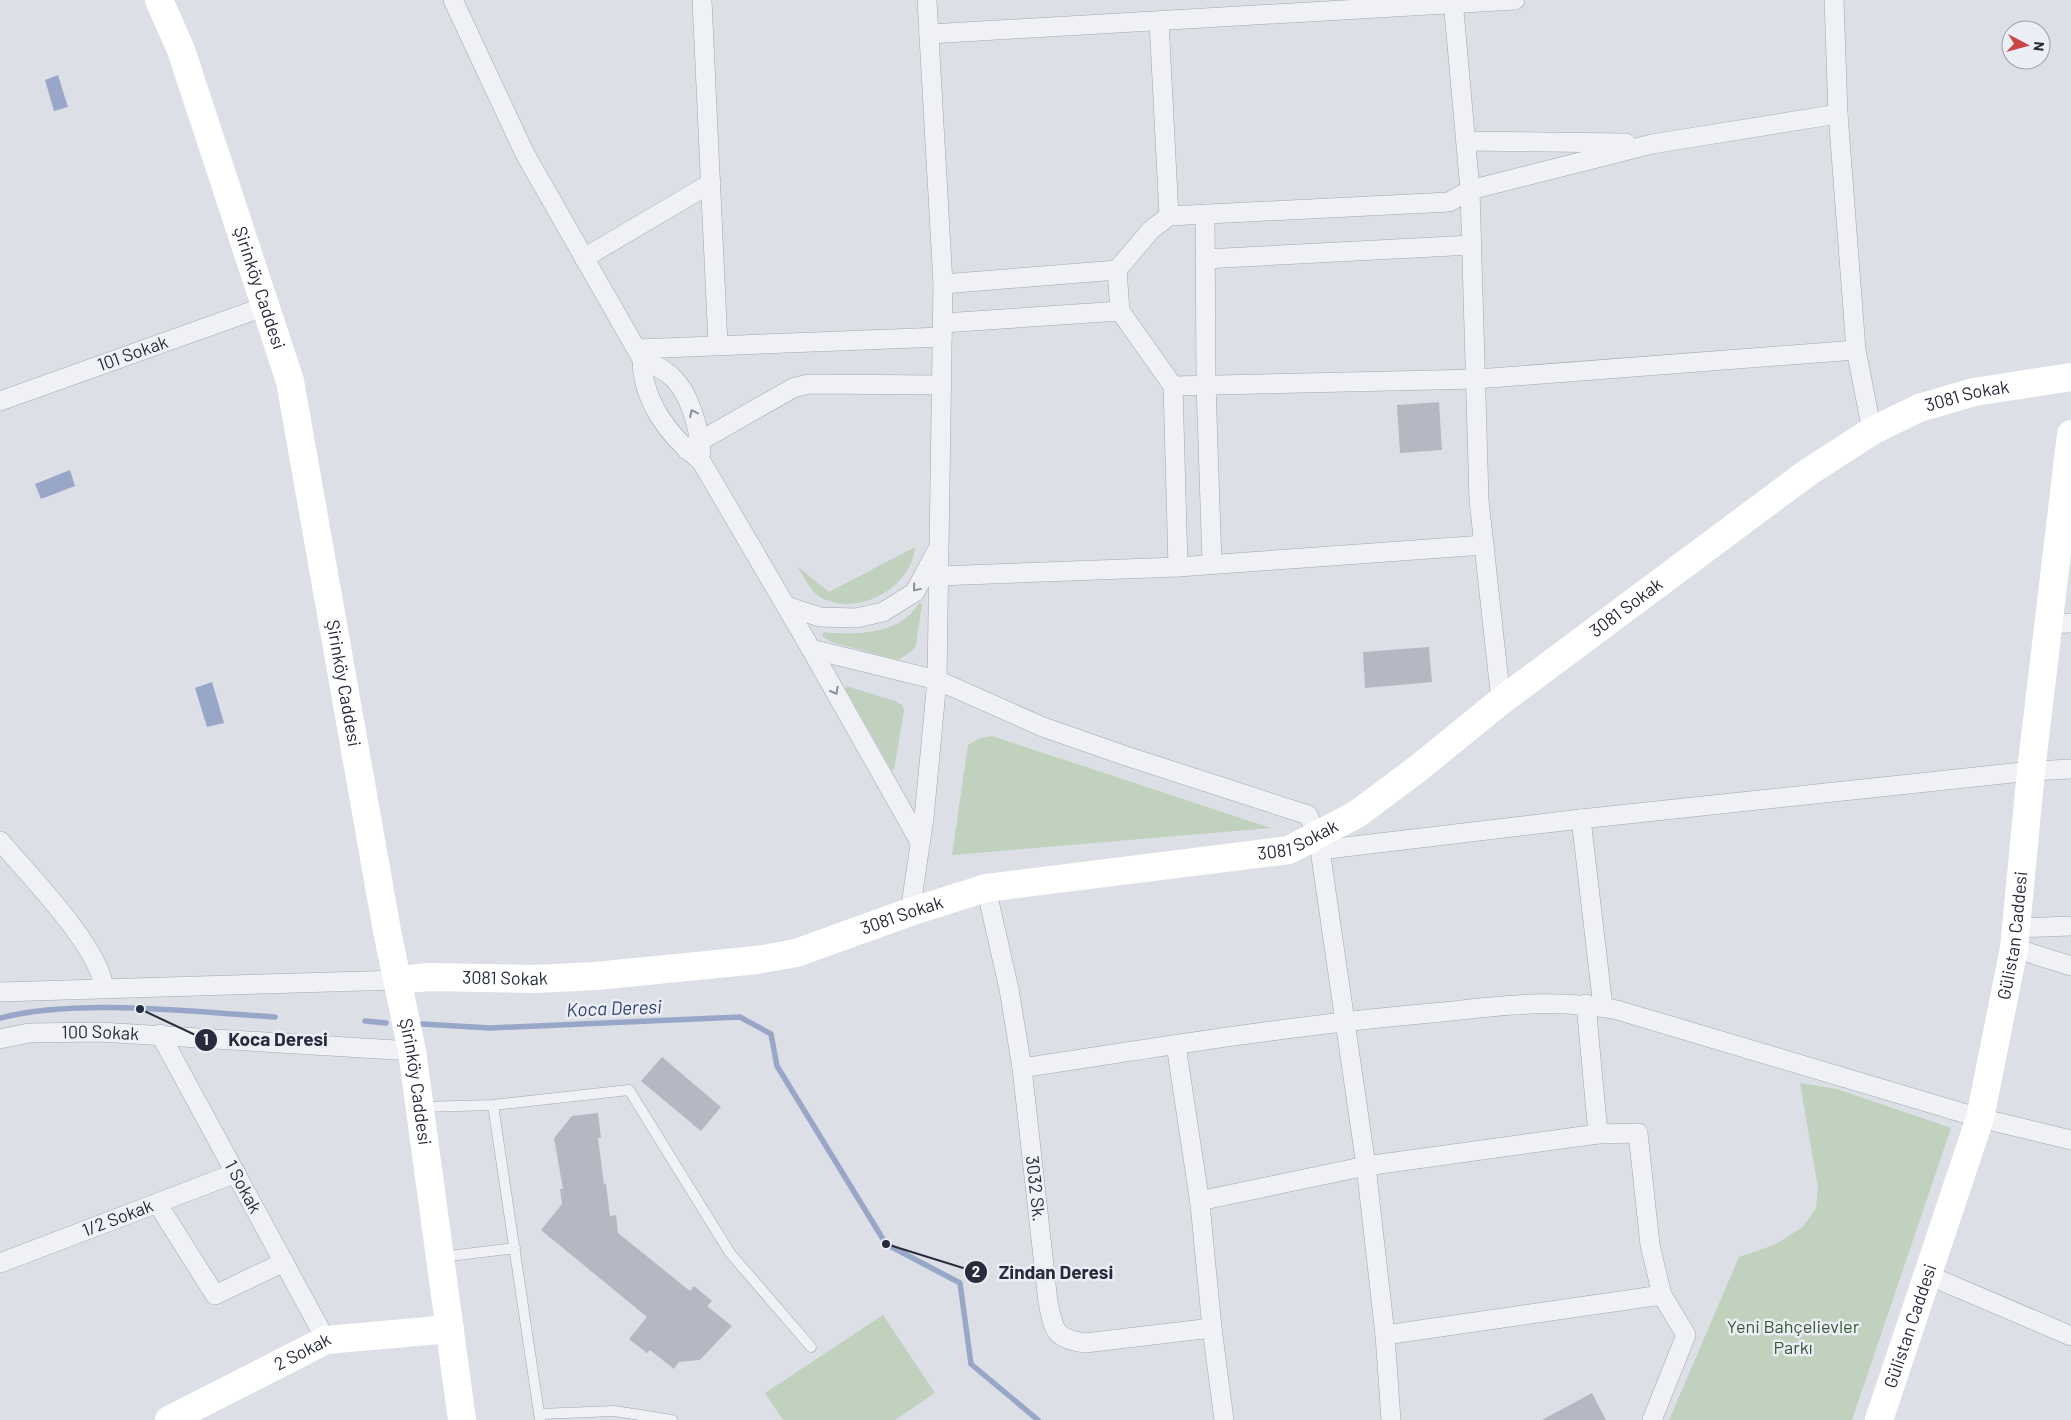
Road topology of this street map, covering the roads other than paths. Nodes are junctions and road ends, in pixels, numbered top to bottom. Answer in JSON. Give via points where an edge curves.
{"nodes":[{"id":1,"x":159,"y":0,"type":"edge"},
{"id":2,"x":453,"y":0,"type":"edge"},
{"id":3,"x":702,"y":0,"type":"edge"},
{"id":4,"x":927,"y":0,"type":"edge"},
{"id":5,"x":1516,"y":0,"type":"edge"},
{"id":6,"x":1834,"y":0,"type":"edge"},
{"id":7,"x":1453,"y":2,"type":"edge"},
{"id":8,"x":1367,"y":4,"type":"edge"},
{"id":9,"x":1159,"y":21,"type":"junction"},
{"id":10,"x":929,"y":34,"type":"junction"},
{"id":11,"x":1838,"y":114,"type":"junction"},
{"id":12,"x":1466,"y":141,"type":"junction"},
{"id":13,"x":1652,"y":144,"type":"junction"},
{"id":14,"x":710,"y":184,"type":"junction"},
{"id":15,"x":1470,"y":190,"type":"junction"},
{"id":16,"x":1205,"y":214,"type":"junction"},
{"id":17,"x":1169,"y":216,"type":"junction"},
{"id":18,"x":1472,"y":245,"type":"junction"},
{"id":19,"x":584,"y":258,"type":"junction"},
{"id":20,"x":1205,"y":259,"type":"junction"},
{"id":21,"x":1117,"y":270,"type":"junction"},
{"id":22,"x":943,"y":284,"type":"junction"},
{"id":23,"x":266,"y":306,"type":"junction"},
{"id":24,"x":1120,"y":310,"type":"junction"},
{"id":25,"x":943,"y":330,"type":"junction"},
{"id":26,"x":718,"y":346,"type":"junction"},
{"id":27,"x":1856,"y":350,"type":"junction"},
{"id":28,"x":640,"y":354,"type":"junction"},
{"id":29,"x":2071,"y":377,"type":"edge"},
{"id":30,"x":1477,"y":379,"type":"junction"},
{"id":31,"x":1206,"y":384,"type":"junction"},
{"id":32,"x":942,"y":385,"type":"junction"},
{"id":33,"x":1173,"y":386,"type":"junction"},
{"id":34,"x":0,"y":400,"type":"edge"},
{"id":35,"x":1872,"y":431,"type":"junction"},
{"id":36,"x":2071,"y":434,"type":"edge"},
{"id":37,"x":693,"y":445,"type":"junction"},
{"id":38,"x":1484,"y":545,"type":"junction"},
{"id":39,"x":939,"y":546,"type":"junction"},
{"id":40,"x":1212,"y":564,"type":"junction"},
{"id":41,"x":1178,"y":567,"type":"junction"},
{"id":42,"x":939,"y":576,"type":"junction"},
{"id":43,"x":786,"y":606,"type":"junction"},
{"id":44,"x":2060,"y":624,"type":"edge"},
{"id":45,"x":812,"y":649,"type":"junction"},
{"id":46,"x":937,"y":680,"type":"junction"},
{"id":47,"x":1501,"y":701,"type":"junction"},
{"id":48,"x":2071,"y":769,"type":"edge"},
{"id":49,"x":2030,"y":771,"type":"junction"},
{"id":50,"x":1581,"y":818,"type":"junction"},
{"id":51,"x":0,"y":841,"type":"edge"},
{"id":52,"x":920,"y":842,"type":"junction"},
{"id":53,"x":1319,"y":843,"type":"junction"},
{"id":54,"x":986,"y":888,"type":"junction"},
{"id":55,"x":910,"y":912,"type":"junction"},
{"id":56,"x":2071,"y":926,"type":"edge"},
{"id":57,"x":2015,"y":938,"type":"junction"},
{"id":58,"x":2071,"y":966,"type":"edge"},
{"id":59,"x":399,"y":980,"type":"junction"},
{"id":60,"x":104,"y":988,"type":"junction"},
{"id":61,"x":0,"y":992,"type":"edge"},
{"id":62,"x":1595,"y":1005,"type":"junction"},
{"id":63,"x":1344,"y":1020,"type":"junction"},
{"id":64,"x":160,"y":1034,"type":"junction"},
{"id":65,"x":0,"y":1040,"type":"edge"},
{"id":66,"x":1176,"y":1045,"type":"junction"},
{"id":67,"x":412,"y":1051,"type":"junction"},
{"id":68,"x":1022,"y":1068,"type":"junction"},
{"id":69,"x":493,"y":1105,"type":"junction"},
{"id":70,"x":419,"y":1107,"type":"junction"},
{"id":71,"x":1980,"y":1118,"type":"junction"},
{"id":72,"x":1598,"y":1134,"type":"junction"},
{"id":73,"x":2071,"y":1140,"type":"edge"},
{"id":74,"x":1366,"y":1166,"type":"junction"},
{"id":75,"x":236,"y":1173,"type":"junction"},
{"id":76,"x":158,"y":1203,"type":"junction"},
{"id":77,"x":1200,"y":1204,"type":"junction"},
{"id":78,"x":515,"y":1248,"type":"junction"},
{"id":79,"x":440,"y":1258,"type":"junction"},
{"id":80,"x":284,"y":1262,"type":"junction"},
{"id":81,"x":0,"y":1263,"type":"edge"},
{"id":82,"x":1928,"y":1275,"type":"junction"},
{"id":83,"x":1662,"y":1295,"type":"junction"},
{"id":84,"x":450,"y":1328,"type":"junction"},
{"id":85,"x":1212,"y":1328,"type":"junction"},
{"id":86,"x":1385,"y":1335,"type":"junction"},
{"id":87,"x":2071,"y":1336,"type":"edge"},
{"id":88,"x":326,"y":1340,"type":"junction"},
{"id":89,"x":810,"y":1347,"type":"dead end"},
{"id":90,"x":456,"y":1383,"type":"junction"},
{"id":91,"x":540,"y":1417,"type":"edge"},
{"id":92,"x":169,"y":1420,"type":"edge"},
{"id":93,"x":455,"y":1420,"type":"edge"},
{"id":94,"x":462,"y":1420,"type":"edge"},
{"id":95,"x":672,"y":1420,"type":"edge"},
{"id":96,"x":1224,"y":1420,"type":"edge"},
{"id":97,"x":1391,"y":1420,"type":"edge"},
{"id":98,"x":1652,"y":1420,"type":"edge"},
{"id":99,"x":1879,"y":1420,"type":"edge"}],
"edges":[{"from":1,"to":23,"type":"street","name":"Şirinköy Caddesi","via":[[181,50]]},
{"from":2,"to":19,"type":"street","via":[[525,154]]},
{"from":3,"to":14,"type":"street"},
{"from":4,"to":10,"type":"street"},
{"from":5,"to":7,"type":"street"},
{"from":6,"to":11,"type":"street"},
{"from":7,"to":8,"type":"street"},
{"from":7,"to":12,"type":"street"},
{"from":8,"to":9,"type":"street"},
{"from":9,"to":10,"type":"street"},
{"from":9,"to":17,"type":"street"},
{"from":10,"to":22,"type":"street"},
{"from":11,"to":13,"type":"street"},
{"from":11,"to":27,"type":"street"},
{"from":12,"to":13,"type":"street"},
{"from":12,"to":15,"type":"street"},
{"from":13,"to":15,"type":"street"},
{"from":14,"to":19,"type":"street"},
{"from":14,"to":26,"type":"street"},
{"from":15,"to":16,"type":"street","via":[[1449,202]]},
{"from":15,"to":18,"type":"street"},
{"from":16,"to":17,"type":"street"},
{"from":16,"to":20,"type":"street"},
{"from":17,"to":21,"type":"street","via":[[1150,230]]},
{"from":18,"to":20,"type":"street"},
{"from":18,"to":30,"type":"street"},
{"from":19,"to":28,"type":"street"},
{"from":20,"to":31,"type":"street"},
{"from":21,"to":22,"type":"street"},
{"from":21,"to":24,"type":"street"},
{"from":22,"to":25,"type":"street"},
{"from":23,"to":34,"type":"street","name":"101 Sokak"},
{"from":23,"to":59,"type":"street","name":"Şirinköy Caddesi","via":[[290,381]]},
{"from":24,"to":25,"type":"street"},
{"from":24,"to":33,"type":"street"},
{"from":25,"to":26,"type":"street"},
{"from":25,"to":32,"type":"street"},
{"from":26,"to":28,"type":"street"},
{"from":27,"to":30,"type":"street"},
{"from":27,"to":35,"type":"street"},
{"from":28,"to":37,"type":"street","via":[[649,396],[670,432]]},
{"from":37,"to":28,"type":"street","one_way":true,"via":[[696,421],[680,388],[674,378]]},
{"from":29,"to":35,"type":"street","name":"3081 Sokak","via":[[1974,392],[1919,408]]},
{"from":30,"to":31,"type":"street"},
{"from":30,"to":38,"type":"street","via":[[1479,500]]},
{"from":31,"to":33,"type":"street"},
{"from":31,"to":40,"type":"street"},
{"from":32,"to":37,"type":"street","via":[[808,384],[793,388]]},
{"from":32,"to":39,"type":"street"},
{"from":33,"to":41,"type":"street"},
{"from":35,"to":47,"type":"street","name":"3081 Sokak","via":[[1807,473]]},
{"from":36,"to":44,"type":"street","name":"Gülistan Caddesi"},
{"from":37,"to":43,"type":"street"},
{"from":38,"to":40,"type":"street"},
{"from":38,"to":47,"type":"street"},
{"from":39,"to":42,"type":"street"},
{"from":39,"to":43,"type":"street","one_way":true,"via":[[915,592],[884,612],[856,618],[820,618]]},
{"from":40,"to":41,"type":"street"},
{"from":41,"to":42,"type":"street"},
{"from":42,"to":46,"type":"street"},
{"from":43,"to":45,"type":"street"},
{"from":44,"to":49,"type":"street","name":"Gülistan Caddesi"},
{"from":45,"to":46,"type":"street"},
{"from":45,"to":52,"type":"street","one_way":true},
{"from":46,"to":52,"type":"street"},
{"from":46,"to":53,"type":"street","via":[[1044,727],[1308,814]]},
{"from":47,"to":53,"type":"street","name":"3081 Sokak"},
{"from":48,"to":49,"type":"street"},
{"from":49,"to":50,"type":"street"},
{"from":49,"to":57,"type":"street","name":"Gülistan Caddesi"},
{"from":50,"to":53,"type":"street"},
{"from":50,"to":62,"type":"street"},
{"from":51,"to":60,"type":"street","via":[[57,908],[96,961]]},
{"from":52,"to":55,"type":"street"},
{"from":53,"to":54,"type":"street","name":"3081 Sokak","via":[[1290,850]]},
{"from":53,"to":63,"type":"street"},
{"from":54,"to":55,"type":"street","name":"3081 Sokak"},
{"from":54,"to":68,"type":"street","name":"3032 Sk.","via":[[1009,989]]},
{"from":55,"to":59,"type":"street","name":"3081 Sokak","via":[[796,954],[757,960],[596,976]]},
{"from":56,"to":57,"type":"street"},
{"from":57,"to":58,"type":"street"},
{"from":57,"to":71,"type":"street","name":"Gülistan Caddesi"},
{"from":59,"to":60,"type":"street"},
{"from":59,"to":67,"type":"street","name":"Şirinköy Caddesi"},
{"from":60,"to":61,"type":"street"},
{"from":62,"to":63,"type":"street","via":[[1539,1003]]},
{"from":62,"to":71,"type":"street"},
{"from":62,"to":72,"type":"street"},
{"from":63,"to":66,"type":"street"},
{"from":63,"to":74,"type":"street"},
{"from":64,"to":65,"type":"street","name":"100 Sokak","via":[[29,1033]]},
{"from":64,"to":67,"type":"street","name":"100 Sokak"},
{"from":64,"to":75,"type":"street","name":"1 Sokak"},
{"from":66,"to":68,"type":"street"},
{"from":66,"to":77,"type":"street"},
{"from":67,"to":70,"type":"street","name":"Şirinköy Caddesi"},
{"from":68,"to":85,"type":"street","name":"3032 Sk.","via":[[1053,1327],[1065,1340],[1085,1342]]},
{"from":69,"to":70,"type":"lane"},
{"from":69,"to":78,"type":"lane"},
{"from":69,"to":89,"type":"lane","via":[[629,1090],[730,1253]]},
{"from":70,"to":79,"type":"street","name":"Şirinköy Caddesi"},
{"from":71,"to":73,"type":"street"},
{"from":71,"to":82,"type":"street","name":"Gülistan Caddesi"},
{"from":72,"to":74,"type":"street"},
{"from":72,"to":83,"type":"street","via":[[1638,1133],[1650,1245]]},
{"from":74,"to":77,"type":"street","via":[[1204,1200]]},
{"from":74,"to":86,"type":"street"},
{"from":75,"to":76,"type":"street","name":"1/2 Sokak"},
{"from":75,"to":80,"type":"street","name":"1 Sokak"},
{"from":76,"to":80,"type":"street","via":[[215,1295]]},
{"from":76,"to":81,"type":"street","name":"1/2 Sokak"},
{"from":77,"to":85,"type":"street"},
{"from":78,"to":79,"type":"lane"},
{"from":78,"to":91,"type":"lane"},
{"from":79,"to":84,"type":"street","name":"Şirinköy Caddesi"},
{"from":80,"to":88,"type":"street","name":"1 Sokak"},
{"from":82,"to":87,"type":"street"},
{"from":82,"to":99,"type":"street","name":"Gülistan Caddesi"},
{"from":83,"to":86,"type":"street"},
{"from":83,"to":98,"type":"street","via":[[1686,1335]]},
{"from":84,"to":88,"type":"street","name":"2 Sokak"},
{"from":84,"to":90,"type":"street","name":"Şirinköy Caddesi"},
{"from":85,"to":96,"type":"street"},
{"from":86,"to":97,"type":"street"},
{"from":88,"to":92,"type":"street","name":"2 Sokak"},
{"from":90,"to":93,"type":"street","name":"Şirinköy Caddesi"},
{"from":90,"to":94,"type":"street","name":"Şirinköy Caddesi"},
{"from":91,"to":95,"type":"lane","via":[[614,1411]]}]}
